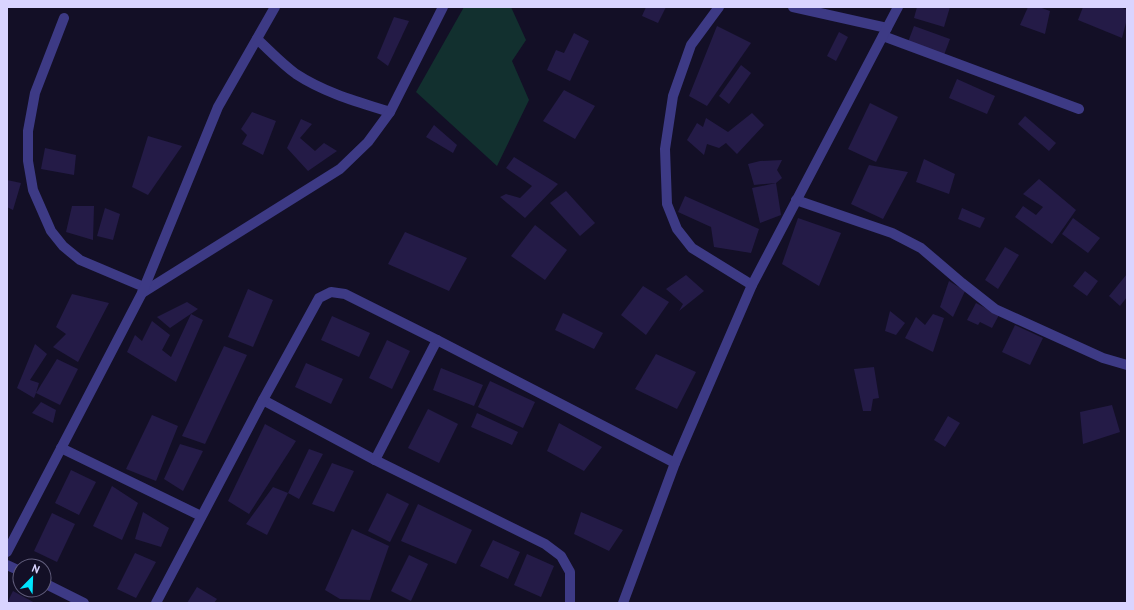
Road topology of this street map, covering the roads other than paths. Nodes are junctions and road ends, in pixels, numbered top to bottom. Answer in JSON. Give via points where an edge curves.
{"nodes":[{"id":1,"x":275,"y":7,"type":"edge"},
{"id":2,"x":443,"y":7,"type":"edge"},
{"id":3,"x":719,"y":7,"type":"edge"},
{"id":4,"x":793,"y":7,"type":"edge"},
{"id":5,"x":898,"y":7,"type":"edge"},
{"id":6,"x":64,"y":18,"type":"dead end"},
{"id":7,"x":885,"y":32,"type":"junction"},
{"id":8,"x":257,"y":39,"type":"junction"},
{"id":9,"x":1079,"y":109,"type":"dead end"},
{"id":10,"x":390,"y":112,"type":"junction"},
{"id":11,"x":796,"y":200,"type":"junction"},
{"id":12,"x":752,"y":285,"type":"junction"},
{"id":13,"x":143,"y":290,"type":"junction"},
{"id":14,"x":437,"y":340,"type":"junction"},
{"id":15,"x":1127,"y":365,"type":"edge"},
{"id":16,"x":263,"y":400,"type":"junction"},
{"id":17,"x":61,"y":448,"type":"junction"},
{"id":18,"x":375,"y":460,"type":"junction"},
{"id":19,"x":675,"y":462,"type":"junction"},
{"id":20,"x":201,"y":516,"type":"junction"},
{"id":21,"x":7,"y":552,"type":"edge"},
{"id":22,"x":52,"y":587,"type":"edge"},
{"id":23,"x":84,"y":603,"type":"edge"},
{"id":24,"x":156,"y":603,"type":"edge"},
{"id":25,"x":570,"y":603,"type":"edge"},
{"id":26,"x":623,"y":603,"type":"edge"}],
"edges":[{"from":1,"to":8,"type":"street"},
{"from":2,"to":10,"type":"street"},
{"from":3,"to":12,"type":"street","via":[[692,45],[673,96],[665,149],[667,204],[677,229],[692,248]]},
{"from":4,"to":7,"type":"street"},
{"from":5,"to":7,"type":"street"},
{"from":6,"to":13,"type":"street","via":[[35,93],[28,131],[28,161],[33,190],[51,230],[63,246],[80,260]]},
{"from":7,"to":9,"type":"street"},
{"from":7,"to":11,"type":"street"},
{"from":8,"to":10,"type":"street","via":[[295,73],[316,86],[343,98]]},
{"from":8,"to":13,"type":"street","via":[[218,107]]},
{"from":10,"to":13,"type":"street","via":[[368,142],[340,169]]},
{"from":11,"to":12,"type":"street"},
{"from":11,"to":15,"type":"street","via":[[892,233],[921,248],[995,309],[1102,358]]},
{"from":12,"to":19,"type":"street"},
{"from":13,"to":17,"type":"street"},
{"from":14,"to":16,"type":"street","via":[[345,294],[331,292],[320,298]]},
{"from":14,"to":18,"type":"street"},
{"from":14,"to":19,"type":"street"},
{"from":16,"to":18,"type":"street"},
{"from":16,"to":20,"type":"street"},
{"from":17,"to":20,"type":"street"},
{"from":17,"to":21,"type":"street"},
{"from":18,"to":25,"type":"street","via":[[545,544],[561,556],[570,572]]},
{"from":19,"to":26,"type":"street"},
{"from":20,"to":24,"type":"street"},
{"from":22,"to":23,"type":"street"}]}
